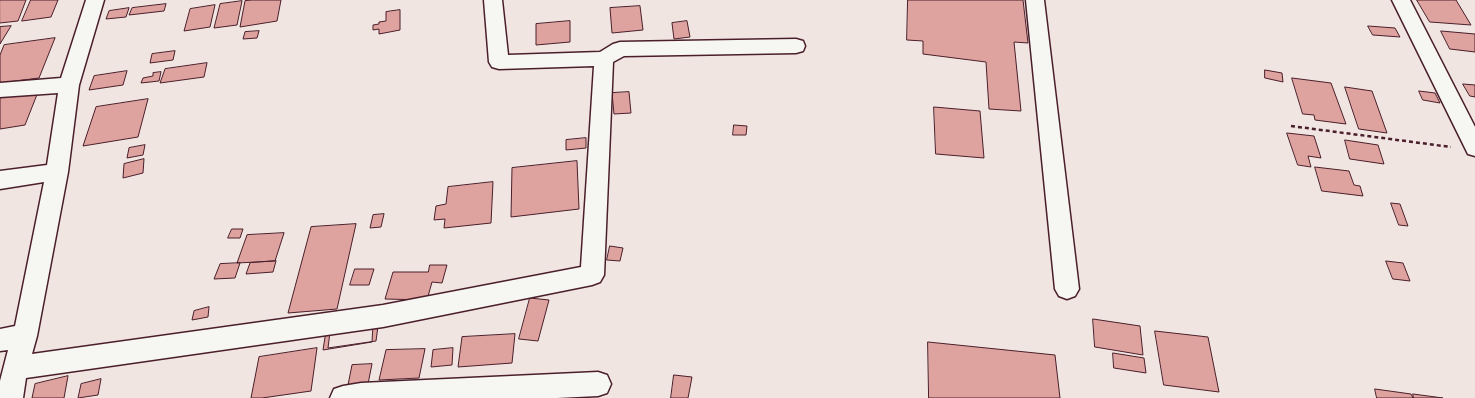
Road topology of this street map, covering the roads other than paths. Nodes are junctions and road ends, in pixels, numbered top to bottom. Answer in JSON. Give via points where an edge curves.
{"nodes":[{"id":1,"x":95,"y":0,"type":"edge"},
{"id":2,"x":493,"y":0,"type":"edge"},
{"id":3,"x":1035,"y":0,"type":"edge"},
{"id":4,"x":1401,"y":0,"type":"edge"},
{"id":5,"x":796,"y":46,"type":"dead end"},
{"id":6,"x":604,"y":59,"type":"junction"},
{"id":7,"x":69,"y":85,"type":"junction"},
{"id":8,"x":0,"y":90,"type":"edge"},
{"id":9,"x":1475,"y":148,"type":"edge"},
{"id":10,"x":57,"y":172,"type":"junction"},
{"id":11,"x":0,"y":180,"type":"edge"},
{"id":12,"x":1067,"y":288,"type":"dead end"},
{"id":13,"x":25,"y":336,"type":"junction"},
{"id":14,"x":0,"y":340,"type":"edge"},
{"id":15,"x":15,"y":368,"type":"junction"},
{"id":16,"x":598,"y":384,"type":"dead end"},
{"id":17,"x":10,"y":398,"type":"edge"},
{"id":18,"x":343,"y":398,"type":"edge"}],
"edges":[{"from":1,"to":7,"type":"street"},
{"from":2,"to":6,"type":"street","via":[[499,62]]},
{"from":3,"to":12,"type":"street"},
{"from":4,"to":9,"type":"street"},
{"from":5,"to":6,"type":"street","via":[[620,49]]},
{"from":6,"to":15,"type":"street","via":[[592,275],[383,316]]},
{"from":7,"to":8,"type":"street"},
{"from":7,"to":10,"type":"street"},
{"from":10,"to":11,"type":"street"},
{"from":10,"to":13,"type":"street"},
{"from":13,"to":14,"type":"street"},
{"from":13,"to":15,"type":"street"},
{"from":15,"to":17,"type":"street"},
{"from":16,"to":18,"type":"street","via":[[361,395]]}]}
